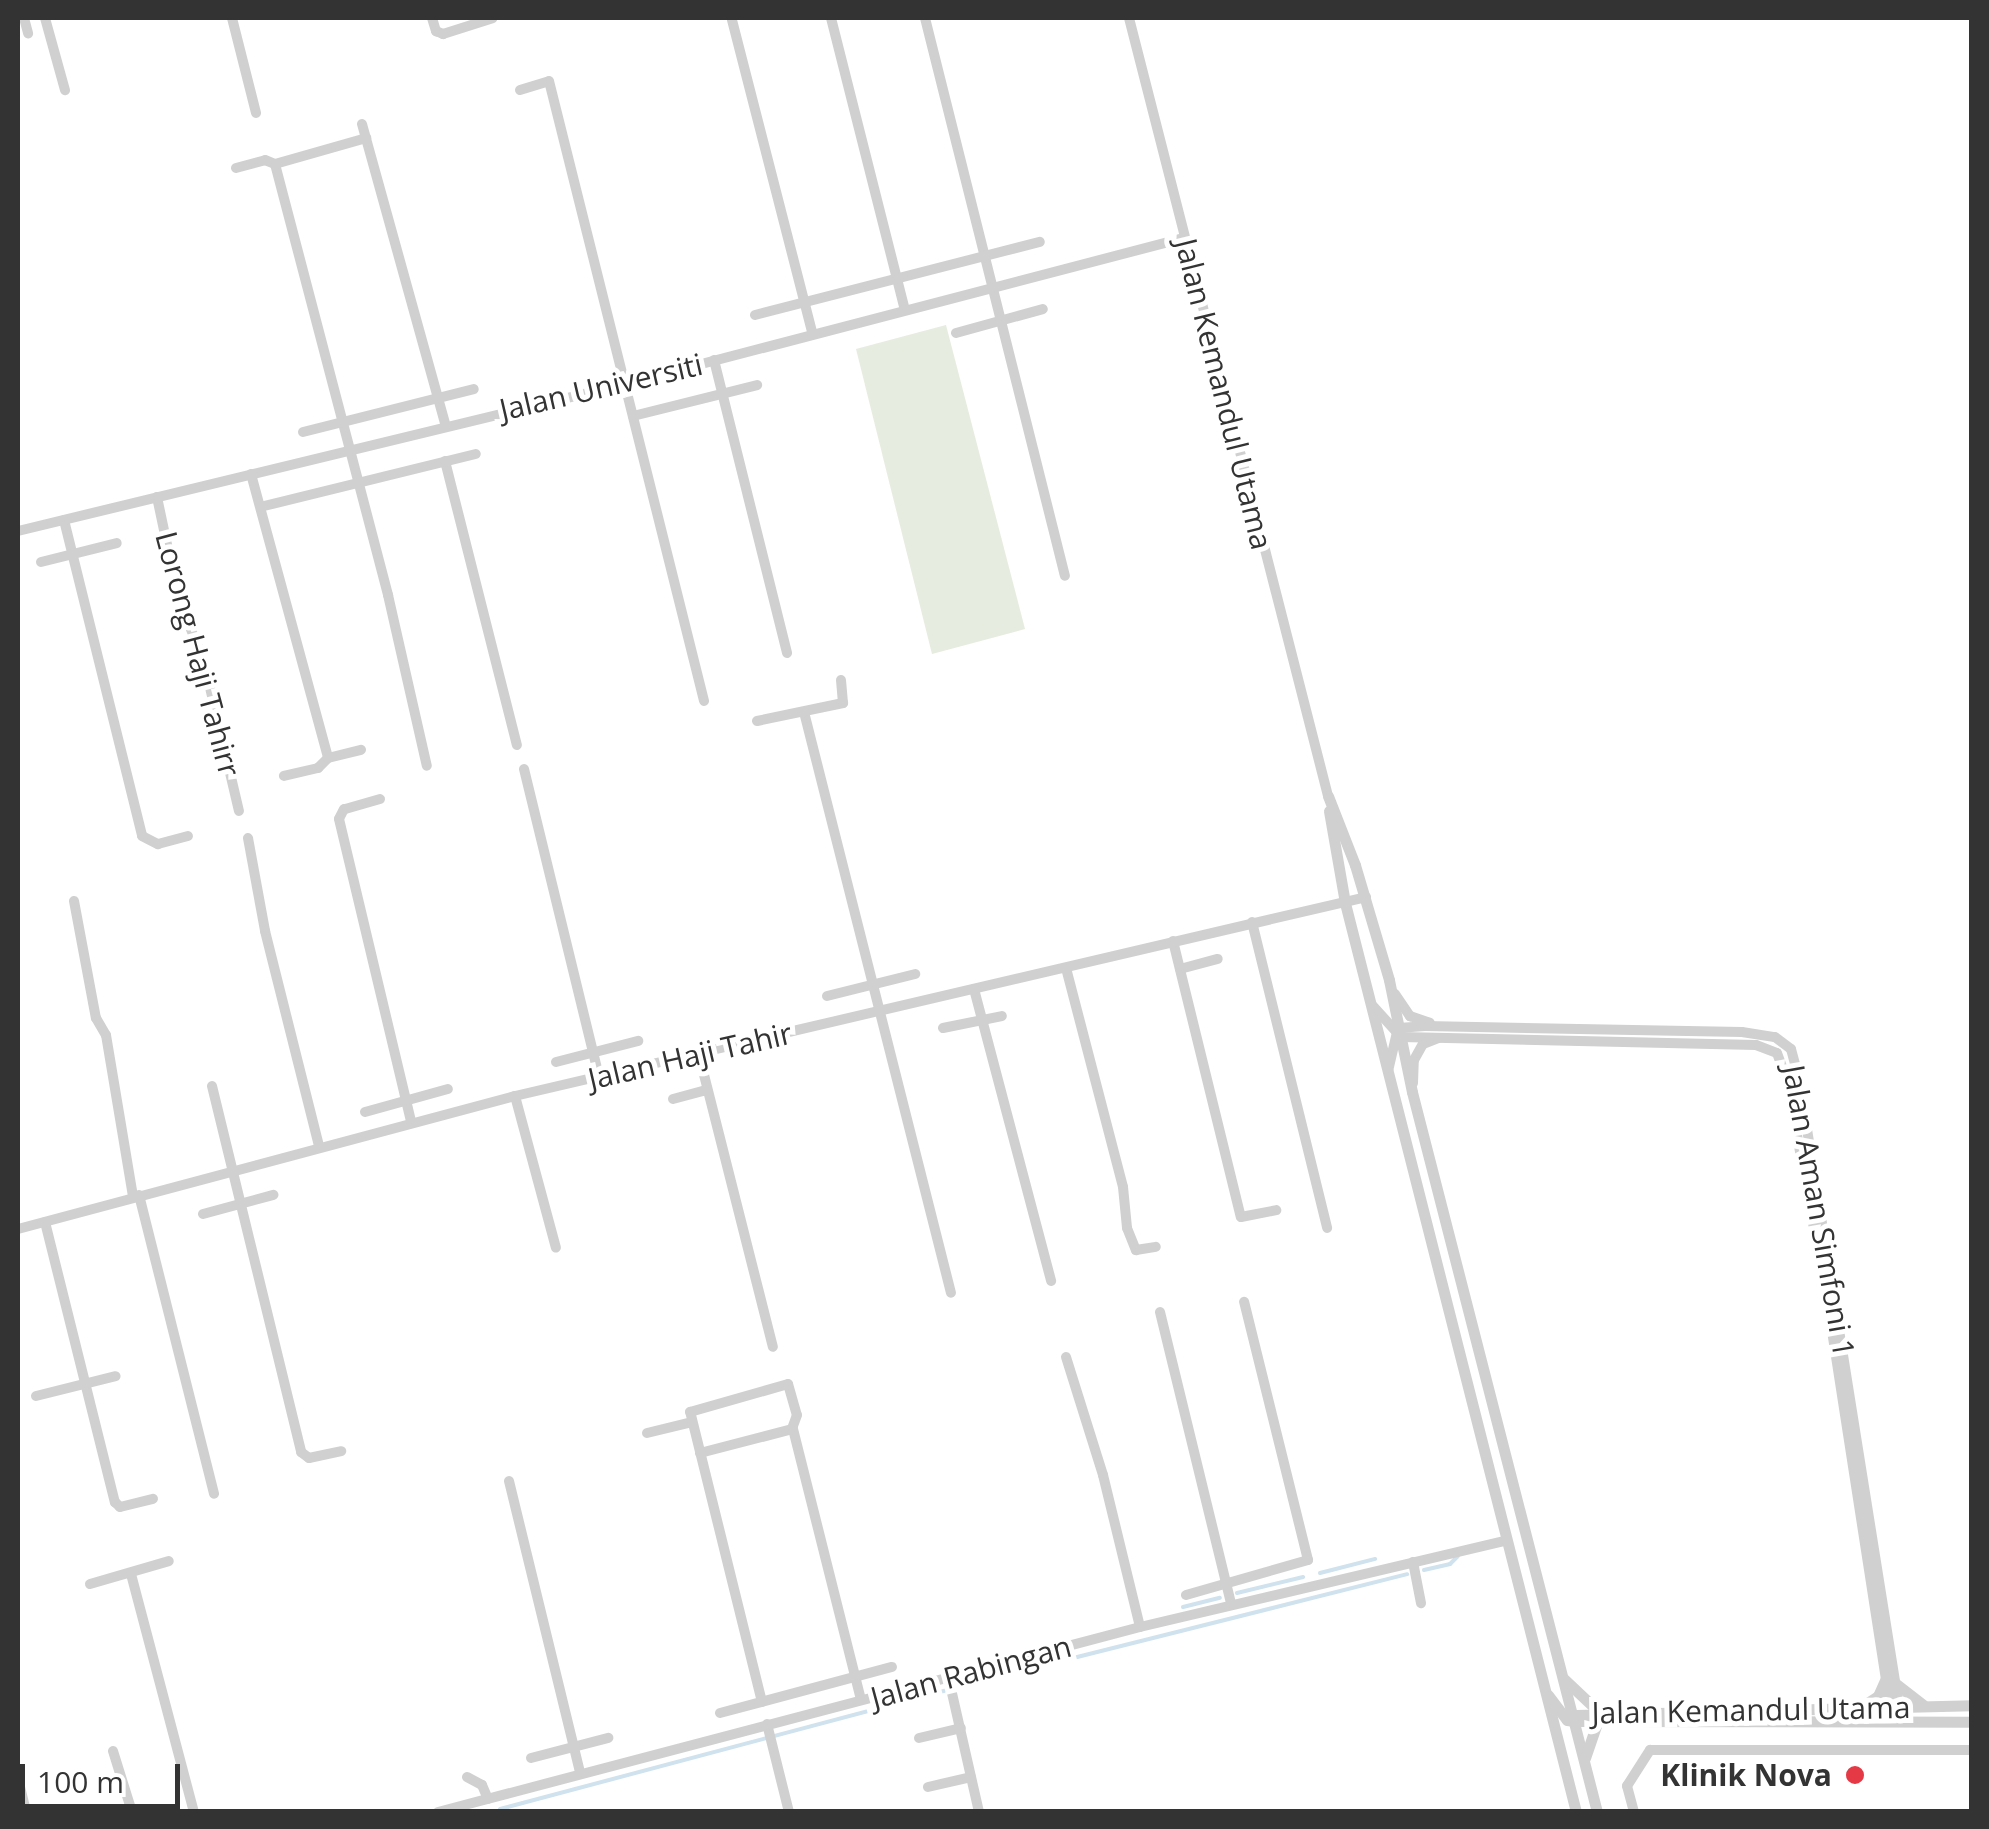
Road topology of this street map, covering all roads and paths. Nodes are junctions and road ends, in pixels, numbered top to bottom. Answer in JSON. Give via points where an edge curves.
{"nodes":[{"id":1,"x":24,"y":18,"type":"edge"},
{"id":2,"x":45,"y":18,"type":"edge"},
{"id":3,"x":232,"y":18,"type":"edge"},
{"id":4,"x":432,"y":18,"type":"edge"},
{"id":5,"x":493,"y":18,"type":"edge"},
{"id":6,"x":831,"y":18,"type":"edge"},
{"id":7,"x":925,"y":18,"type":"edge"},
{"id":8,"x":1129,"y":18,"type":"edge"},
{"id":9,"x":732,"y":20,"type":"edge"},
{"id":10,"x":28,"y":33,"type":"dead end"},
{"id":11,"x":65,"y":90,"type":"dead end"},
{"id":12,"x":520,"y":90,"type":"dead end"},
{"id":13,"x":256,"y":113,"type":"dead end"},
{"id":14,"x":362,"y":124,"type":"dead end"},
{"id":15,"x":366,"y":138,"type":"junction"},
{"id":16,"x":273,"y":162,"type":"junction"},
{"id":17,"x":236,"y":168,"type":"dead end"},
{"id":18,"x":1184,"y":238,"type":"junction"},
{"id":19,"x":1040,"y":242,"type":"dead end"},
{"id":20,"x":985,"y":256,"type":"junction"},
{"id":21,"x":898,"y":279,"type":"junction"},
{"id":22,"x":993,"y":288,"type":"junction"},
{"id":23,"x":805,"y":302,"type":"junction"},
{"id":24,"x":1043,"y":309,"type":"dead end"},
{"id":25,"x":906,"y":310,"type":"junction"},
{"id":26,"x":755,"y":315,"type":"dead end"},
{"id":27,"x":1001,"y":321,"type":"junction"},
{"id":28,"x":812,"y":332,"type":"junction"},
{"id":29,"x":956,"y":333,"type":"dead end"},
{"id":30,"x":714,"y":360,"type":"junction"},
{"id":31,"x":624,"y":384,"type":"junction"},
{"id":32,"x":758,"y":385,"type":"dead end"},
{"id":33,"x":474,"y":388,"type":"dead end"},
{"id":34,"x":722,"y":394,"type":"junction"},
{"id":35,"x":436,"y":398,"type":"junction"},
{"id":36,"x":633,"y":416,"type":"junction"},
{"id":37,"x":343,"y":422,"type":"junction"},
{"id":38,"x":445,"y":424,"type":"junction"},
{"id":39,"x":303,"y":432,"type":"dead end"},
{"id":40,"x":350,"y":449,"type":"junction"},
{"id":41,"x":476,"y":454,"type":"dead end"},
{"id":42,"x":445,"y":462,"type":"junction"},
{"id":43,"x":251,"y":474,"type":"junction"},
{"id":44,"x":358,"y":485,"type":"junction"},
{"id":45,"x":157,"y":498,"type":"junction"},
{"id":46,"x":264,"y":506,"type":"junction"},
{"id":47,"x":64,"y":520,"type":"junction"},
{"id":48,"x":18,"y":531,"type":"edge"},
{"id":49,"x":117,"y":543,"type":"dead end"},
{"id":50,"x":74,"y":553,"type":"junction"},
{"id":51,"x":41,"y":562,"type":"dead end"},
{"id":52,"x":1065,"y":576,"type":"dead end"},
{"id":53,"x":787,"y":652,"type":"dead end"},
{"id":54,"x":841,"y":680,"type":"dead end"},
{"id":55,"x":704,"y":701,"type":"dead end"},
{"id":56,"x":804,"y":712,"type":"junction"},
{"id":57,"x":757,"y":721,"type":"dead end"},
{"id":58,"x":516,"y":746,"type":"dead end"},
{"id":59,"x":360,"y":750,"type":"dead end"},
{"id":60,"x":328,"y":758,"type":"junction"},
{"id":61,"x":427,"y":766,"type":"dead end"},
{"id":62,"x":524,"y":769,"type":"dead end"},
{"id":63,"x":284,"y":776,"type":"dead end"},
{"id":64,"x":1328,"y":796,"type":"junction"},
{"id":65,"x":380,"y":799,"type":"dead end"},
{"id":66,"x":239,"y":811,"type":"dead end"},
{"id":67,"x":188,"y":836,"type":"dead end"},
{"id":68,"x":248,"y":838,"type":"dead end"},
{"id":69,"x":1366,"y":897,"type":"junction"},
{"id":70,"x":74,"y":901,"type":"dead end"},
{"id":71,"x":1345,"y":903,"type":"junction"},
{"id":72,"x":1252,"y":922,"type":"junction"},
{"id":73,"x":1173,"y":941,"type":"junction"},
{"id":74,"x":1218,"y":960,"type":"dead end"},
{"id":75,"x":1066,"y":968,"type":"junction"},
{"id":76,"x":1180,"y":969,"type":"junction"},
{"id":77,"x":915,"y":974,"type":"dead end"},
{"id":78,"x":1389,"y":980,"type":"junction"},
{"id":79,"x":873,"y":984,"type":"junction"},
{"id":80,"x":974,"y":989,"type":"junction"},
{"id":81,"x":826,"y":996,"type":"dead end"},
{"id":82,"x":1370,"y":1002,"type":"junction"},
{"id":83,"x":880,"y":1012,"type":"junction"},
{"id":84,"x":1002,"y":1016,"type":"dead end"},
{"id":85,"x":982,"y":1020,"type":"junction"},
{"id":86,"x":942,"y":1028,"type":"dead end"},
{"id":87,"x":1442,"y":1030,"type":"junction"},
{"id":88,"x":1398,"y":1033,"type":"junction"},
{"id":89,"x":638,"y":1042,"type":"dead end"},
{"id":90,"x":593,"y":1052,"type":"junction"},
{"id":91,"x":699,"y":1055,"type":"junction"},
{"id":92,"x":556,"y":1062,"type":"dead end"},
{"id":93,"x":1388,"y":1072,"type":"junction"},
{"id":94,"x":600,"y":1077,"type":"junction"},
{"id":95,"x":212,"y":1086,"type":"dead end"},
{"id":96,"x":448,"y":1089,"type":"dead end"},
{"id":97,"x":708,"y":1090,"type":"junction"},
{"id":98,"x":1412,"y":1092,"type":"junction"},
{"id":99,"x":515,"y":1096,"type":"junction"},
{"id":100,"x":674,"y":1099,"type":"dead end"},
{"id":101,"x":406,"y":1100,"type":"junction"},
{"id":102,"x":366,"y":1112,"type":"dead end"},
{"id":103,"x":411,"y":1122,"type":"junction"},
{"id":104,"x":319,"y":1146,"type":"junction"},
{"id":105,"x":233,"y":1170,"type":"junction"},
{"id":106,"x":136,"y":1195,"type":"junction"},
{"id":107,"x":273,"y":1195,"type":"dead end"},
{"id":108,"x":241,"y":1204,"type":"junction"},
{"id":109,"x":1276,"y":1210,"type":"dead end"},
{"id":110,"x":203,"y":1214,"type":"dead end"},
{"id":111,"x":44,"y":1222,"type":"junction"},
{"id":112,"x":18,"y":1228,"type":"edge"},
{"id":113,"x":1327,"y":1228,"type":"dead end"},
{"id":114,"x":1156,"y":1247,"type":"dead end"},
{"id":115,"x":556,"y":1248,"type":"dead end"},
{"id":116,"x":1051,"y":1281,"type":"dead end"},
{"id":117,"x":952,"y":1294,"type":"dead end"},
{"id":118,"x":1244,"y":1302,"type":"dead end"},
{"id":119,"x":1160,"y":1312,"type":"dead end"},
{"id":120,"x":773,"y":1347,"type":"dead end"},
{"id":121,"x":1066,"y":1357,"type":"dead end"},
{"id":122,"x":116,"y":1376,"type":"dead end"},
{"id":123,"x":87,"y":1382,"type":"junction"},
{"id":124,"x":36,"y":1396,"type":"dead end"},
{"id":125,"x":692,"y":1422,"type":"junction"},
{"id":126,"x":793,"y":1428,"type":"junction"},
{"id":127,"x":647,"y":1434,"type":"dead end"},
{"id":128,"x":341,"y":1451,"type":"dead end"},
{"id":129,"x":700,"y":1453,"type":"junction"},
{"id":130,"x":509,"y":1480,"type":"dead end"},
{"id":131,"x":214,"y":1494,"type":"dead end"},
{"id":132,"x":154,"y":1499,"type":"dead end"},
{"id":133,"x":1506,"y":1540,"type":"junction"},
{"id":134,"x":170,"y":1561,"type":"dead end"},
{"id":135,"x":1413,"y":1562,"type":"junction"},
{"id":136,"x":131,"y":1574,"type":"junction"},
{"id":137,"x":90,"y":1584,"type":"dead end"},
{"id":138,"x":1226,"y":1584,"type":"junction"},
{"id":139,"x":1186,"y":1595,"type":"dead end"},
{"id":140,"x":1231,"y":1604,"type":"junction"},
{"id":141,"x":1422,"y":1604,"type":"dead end"},
{"id":142,"x":1140,"y":1627,"type":"junction"},
{"id":143,"x":892,"y":1667,"type":"dead end"},
{"id":144,"x":1562,"y":1676,"type":"junction"},
{"id":145,"x":853,"y":1678,"type":"junction"},
{"id":146,"x":950,"y":1680,"type":"junction"},
{"id":147,"x":1890,"y":1681,"type":"junction"},
{"id":148,"x":1544,"y":1690,"type":"junction"},
{"id":149,"x":860,"y":1700,"type":"junction"},
{"id":150,"x":762,"y":1702,"type":"junction"},
{"id":151,"x":1925,"y":1706,"type":"junction"},
{"id":152,"x":1972,"y":1706,"type":"edge"},
{"id":153,"x":1860,"y":1707,"type":"junction"},
{"id":154,"x":1894,"y":1708,"type":"junction"},
{"id":155,"x":720,"y":1713,"type":"dead end"},
{"id":156,"x":1598,"y":1715,"type":"junction"},
{"id":157,"x":1570,"y":1719,"type":"junction"},
{"id":158,"x":1879,"y":1722,"type":"junction"},
{"id":159,"x":1908,"y":1722,"type":"junction"},
{"id":160,"x":1972,"y":1722,"type":"edge"},
{"id":161,"x":961,"y":1728,"type":"junction"},
{"id":162,"x":770,"y":1734,"type":"junction"},
{"id":163,"x":608,"y":1738,"type":"dead end"},
{"id":164,"x":919,"y":1738,"type":"dead end"},
{"id":165,"x":572,"y":1746,"type":"junction"},
{"id":166,"x":1972,"y":1750,"type":"edge"},
{"id":167,"x":113,"y":1751,"type":"dead end"},
{"id":168,"x":531,"y":1758,"type":"dead end"},
{"id":169,"x":1562,"y":1760,"type":"junction"},
{"id":170,"x":1584,"y":1766,"type":"junction"},
{"id":171,"x":580,"y":1774,"type":"junction"},
{"id":172,"x":971,"y":1776,"type":"junction"},
{"id":173,"x":468,"y":1777,"type":"dead end"},
{"id":174,"x":18,"y":1779,"type":"edge"},
{"id":175,"x":928,"y":1787,"type":"dead end"},
{"id":176,"x":485,"y":1804,"type":"edge"},
{"id":177,"x":26,"y":1812,"type":"edge"},
{"id":178,"x":132,"y":1812,"type":"edge"},
{"id":179,"x":194,"y":1812,"type":"edge"},
{"id":180,"x":438,"y":1812,"type":"edge"},
{"id":181,"x":789,"y":1812,"type":"edge"},
{"id":182,"x":979,"y":1812,"type":"edge"},
{"id":183,"x":1576,"y":1812,"type":"edge"},
{"id":184,"x":1597,"y":1812,"type":"edge"},
{"id":185,"x":1634,"y":1812,"type":"edge"}],
"edges":[{"from":1,"to":10,"type":"street"},
{"from":2,"to":11,"type":"street"},
{"from":3,"to":13,"type":"street"},
{"from":4,"to":5,"type":"street","via":[[443,34]]},
{"from":6,"to":21,"type":"street"},
{"from":7,"to":20,"type":"street"},
{"from":8,"to":18,"type":"street","name":"Jalan Kemandul Utama"},
{"from":9,"to":23,"type":"street"},
{"from":12,"to":31,"type":"street","via":[[549,81]]},
{"from":14,"to":15,"type":"street"},
{"from":15,"to":16,"type":"street"},
{"from":15,"to":35,"type":"street"},
{"from":16,"to":17,"type":"street"},
{"from":16,"to":37,"type":"street"},
{"from":18,"to":22,"type":"street","name":"Jalan Universiti"},
{"from":18,"to":64,"type":"street","name":"Jalan Kemandul Utama"},
{"from":19,"to":20,"type":"street"},
{"from":20,"to":21,"type":"street"},
{"from":20,"to":22,"type":"street"},
{"from":21,"to":23,"type":"street"},
{"from":21,"to":25,"type":"street"},
{"from":22,"to":25,"type":"street","name":"Jalan Universiti"},
{"from":22,"to":27,"type":"street"},
{"from":23,"to":26,"type":"street"},
{"from":23,"to":28,"type":"street"},
{"from":24,"to":27,"type":"street"},
{"from":25,"to":28,"type":"street","name":"Jalan Universiti"},
{"from":27,"to":29,"type":"street"},
{"from":27,"to":52,"type":"street"},
{"from":28,"to":30,"type":"street","name":"Jalan Universiti"},
{"from":30,"to":31,"type":"street","name":"Jalan Universiti"},
{"from":30,"to":34,"type":"street"},
{"from":31,"to":36,"type":"street"},
{"from":31,"to":38,"type":"street","name":"Jalan Universiti"},
{"from":32,"to":34,"type":"street"},
{"from":33,"to":35,"type":"street"},
{"from":34,"to":36,"type":"street"},
{"from":34,"to":53,"type":"street"},
{"from":35,"to":37,"type":"street"},
{"from":35,"to":38,"type":"street"},
{"from":36,"to":55,"type":"street"},
{"from":37,"to":39,"type":"street"},
{"from":37,"to":40,"type":"street"},
{"from":38,"to":40,"type":"street","name":"Jalan Universiti"},
{"from":40,"to":43,"type":"street","name":"Jalan Universiti"},
{"from":40,"to":44,"type":"street"},
{"from":41,"to":42,"type":"street"},
{"from":42,"to":44,"type":"street"},
{"from":42,"to":58,"type":"street"},
{"from":43,"to":45,"type":"street","name":"Jalan Universiti"},
{"from":43,"to":46,"type":"street"},
{"from":44,"to":46,"type":"street"},
{"from":44,"to":61,"type":"street"},
{"from":45,"to":47,"type":"street","name":"Jalan Universiti"},
{"from":45,"to":66,"type":"street","name":"Lorong Haji Tahirr"},
{"from":46,"to":60,"type":"street"},
{"from":47,"to":48,"type":"street","name":"Jalan Universiti"},
{"from":47,"to":50,"type":"street"},
{"from":49,"to":50,"type":"street"},
{"from":50,"to":51,"type":"street"},
{"from":50,"to":67,"type":"street","via":[[142,836],[158,844]]},
{"from":54,"to":56,"type":"street","via":[[846,701]]},
{"from":56,"to":57,"type":"street"},
{"from":56,"to":79,"type":"street"},
{"from":59,"to":60,"type":"street"},
{"from":60,"to":63,"type":"street","via":[[318,768]]},
{"from":62,"to":90,"type":"street"},
{"from":64,"to":69,"type":"street","name":"Jalan Kemandul Utama"},
{"from":64,"to":71,"type":"street"},
{"from":65,"to":101,"type":"street","via":[[344,809],[339,820]]},
{"from":68,"to":104,"type":"street"},
{"from":69,"to":71,"type":"street","name":"Jalan Haji Tahir"},
{"from":69,"to":78,"type":"street","name":"Jalan Kemandul Utama"},
{"from":70,"to":106,"type":"street"},
{"from":71,"to":72,"type":"street","name":"Jalan Haji Tahir"},
{"from":71,"to":82,"type":"street"},
{"from":72,"to":73,"type":"street","name":"Jalan Haji Tahir"},
{"from":72,"to":113,"type":"street"},
{"from":73,"to":75,"type":"street","name":"Jalan Haji Tahir"},
{"from":73,"to":76,"type":"street"},
{"from":74,"to":76,"type":"street"},
{"from":75,"to":80,"type":"street","name":"Jalan Haji Tahir"},
{"from":75,"to":114,"type":"street","via":[[1123,1187],[1126,1228],[1136,1250]]},
{"from":76,"to":109,"type":"street","via":[[1241,1218]]},
{"from":77,"to":79,"type":"street"},
{"from":78,"to":87,"type":"street","via":[[1410,1016]]},
{"from":78,"to":88,"type":"street","name":"Jalan Kemandul Utama"},
{"from":79,"to":81,"type":"street"},
{"from":79,"to":83,"type":"street"},
{"from":80,"to":83,"type":"street","name":"Jalan Haji Tahir"},
{"from":80,"to":85,"type":"street"},
{"from":82,"to":88,"type":"street"},
{"from":82,"to":93,"type":"street"},
{"from":83,"to":91,"type":"street","name":"Jalan Haji Tahir"},
{"from":83,"to":117,"type":"street"},
{"from":84,"to":85,"type":"street"},
{"from":85,"to":86,"type":"street"},
{"from":85,"to":116,"type":"street"},
{"from":87,"to":88,"type":"street","name":"Jalan Aman Simfoni 1"},
{"from":87,"to":98,"type":"street","via":[[1414,1060]]},
{"from":87,"to":147,"type":"street","name":"Jalan Aman Simfoni 1","via":[[1756,1045],[1777,1054],[1828,1304]]},
{"from":88,"to":93,"type":"street"},
{"from":88,"to":98,"type":"street","name":"Jalan Kemandul Utama"},
{"from":89,"to":90,"type":"street"},
{"from":90,"to":92,"type":"street"},
{"from":90,"to":94,"type":"street"},
{"from":91,"to":94,"type":"street","name":"Jalan Haji Tahir"},
{"from":91,"to":97,"type":"street"},
{"from":93,"to":133,"type":"street"},
{"from":94,"to":99,"type":"street","name":"Jalan Haji Tahir"},
{"from":95,"to":105,"type":"street"},
{"from":96,"to":101,"type":"street"},
{"from":97,"to":100,"type":"street"},
{"from":97,"to":120,"type":"street"},
{"from":98,"to":144,"type":"street","name":"Jalan Kemandul Utama"},
{"from":99,"to":103,"type":"street","name":"Jalan Haji Tahir"},
{"from":99,"to":115,"type":"street"},
{"from":101,"to":102,"type":"street"},
{"from":101,"to":103,"type":"street"},
{"from":103,"to":104,"type":"street","name":"Jalan Haji Tahir"},
{"from":104,"to":105,"type":"street","name":"Jalan Haji Tahir"},
{"from":105,"to":106,"type":"street","name":"Jalan Haji Tahir"},
{"from":105,"to":108,"type":"street"},
{"from":106,"to":111,"type":"street","name":"Jalan Haji Tahir"},
{"from":106,"to":131,"type":"street"},
{"from":107,"to":108,"type":"street"},
{"from":108,"to":110,"type":"street"},
{"from":108,"to":128,"type":"street","via":[[301,1452],[309,1458]]},
{"from":111,"to":112,"type":"street","name":"Jalan Haji Tahir"},
{"from":111,"to":123,"type":"street"},
{"from":118,"to":138,"type":"street","via":[[1308,1560]]},
{"from":119,"to":138,"type":"street"},
{"from":121,"to":142,"type":"street"},
{"from":122,"to":123,"type":"street"},
{"from":123,"to":124,"type":"street"},
{"from":123,"to":132,"type":"street","via":[[115,1502],[120,1507]]},
{"from":125,"to":126,"type":"street","via":[[693,1408],[788,1384],[797,1415]]},
{"from":125,"to":127,"type":"street"},
{"from":125,"to":129,"type":"street"},
{"from":126,"to":129,"type":"street"},
{"from":126,"to":145,"type":"street"},
{"from":129,"to":150,"type":"street"},
{"from":130,"to":165,"type":"street"},
{"from":133,"to":135,"type":"street","name":"Jalan Rabingan"},
{"from":133,"to":148,"type":"street"},
{"from":134,"to":136,"type":"street"},
{"from":135,"to":140,"type":"street","name":"Jalan Rabingan"},
{"from":135,"to":141,"type":"street"},
{"from":136,"to":137,"type":"street"},
{"from":136,"to":179,"type":"street"},
{"from":138,"to":139,"type":"street"},
{"from":138,"to":140,"type":"street"},
{"from":140,"to":142,"type":"street","name":"Jalan Rabingan"},
{"from":142,"to":146,"type":"street","name":"Jalan Rabingan"},
{"from":143,"to":145,"type":"street"},
{"from":144,"to":156,"type":"street"},
{"from":144,"to":157,"type":"street","name":"Jalan Kemandul Utama"},
{"from":145,"to":149,"type":"street"},
{"from":145,"to":150,"type":"street"},
{"from":146,"to":149,"type":"street","name":"Jalan Rabingan"},
{"from":146,"to":161,"type":"street"},
{"from":147,"to":151,"type":"street"},
{"from":147,"to":153,"type":"street"},
{"from":147,"to":154,"type":"street","name":"Jalan Aman Simfoni 1"},
{"from":148,"to":157,"type":"street"},
{"from":148,"to":169,"type":"street"},
{"from":149,"to":162,"type":"street","name":"Jalan Rabingan"},
{"from":150,"to":155,"type":"street"},
{"from":151,"to":152,"type":"street","name":"Jalan Kemandul Utama"},
{"from":151,"to":154,"type":"street","name":"Jalan Kemandul Utama"},
{"from":153,"to":154,"type":"street","name":"Jalan Kemandul Utama"},
{"from":153,"to":156,"type":"street","name":"Jalan Kemandul Utama"},
{"from":154,"to":158,"type":"street"},
{"from":154,"to":159,"type":"street"},
{"from":156,"to":157,"type":"street","name":"Jalan Kemandul Utama"},
{"from":156,"to":158,"type":"street","name":"Jalan Kemandul Utama"},
{"from":156,"to":170,"type":"street"},
{"from":157,"to":169,"type":"street","name":"Jalan Kemandul Utama"},
{"from":157,"to":170,"type":"street","name":"Jalan Kemandul Utama"},
{"from":158,"to":159,"type":"street","name":"Jalan Kemandul Utama"},
{"from":159,"to":160,"type":"street","name":"Jalan Kemandul Utama"},
{"from":161,"to":164,"type":"street"},
{"from":161,"to":172,"type":"street"},
{"from":162,"to":171,"type":"street","name":"Jalan Rabingan"},
{"from":162,"to":181,"type":"street"},
{"from":163,"to":165,"type":"street"},
{"from":165,"to":168,"type":"street"},
{"from":165,"to":171,"type":"street"},
{"from":166,"to":185,"type":"street","via":[[1650,1750],[1627,1786]]},
{"from":167,"to":178,"type":"street"},
{"from":169,"to":183,"type":"street","name":"Jalan Kemandul Utama"},
{"from":170,"to":184,"type":"street","name":"Jalan Kemandul Utama"},
{"from":171,"to":176,"type":"street","name":"Jalan Rabingan"},
{"from":172,"to":175,"type":"street"},
{"from":172,"to":182,"type":"street"},
{"from":173,"to":176,"type":"street","via":[[482,1785]]},
{"from":174,"to":177,"type":"street"},
{"from":176,"to":180,"type":"street","name":"Jalan Rabingan"}]}
